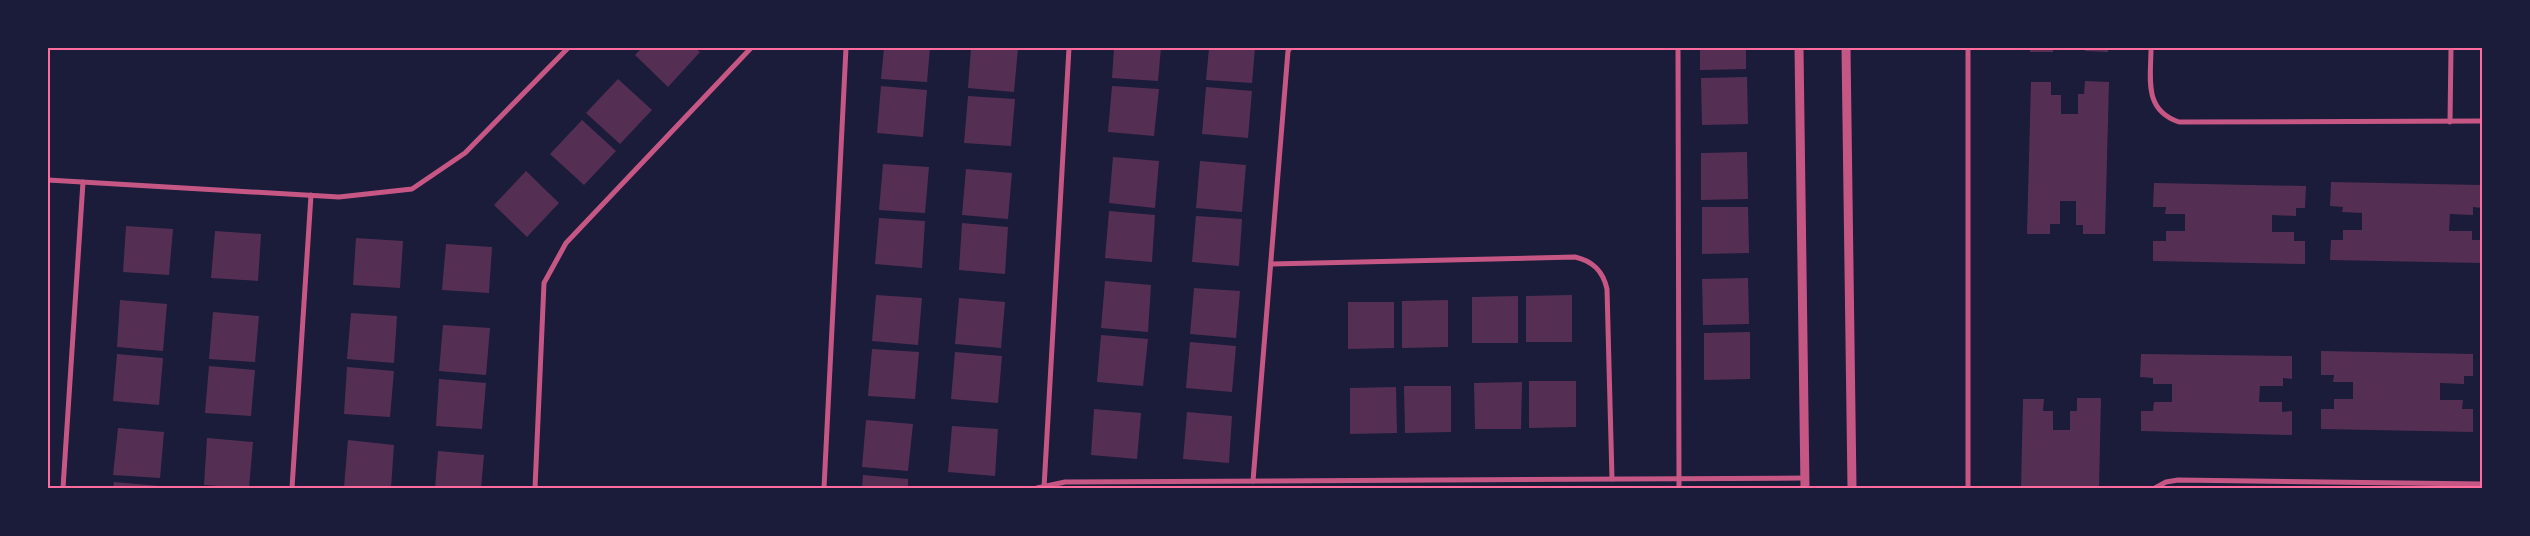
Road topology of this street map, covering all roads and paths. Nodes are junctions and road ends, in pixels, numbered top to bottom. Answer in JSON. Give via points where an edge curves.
{"nodes":[{"id":1,"x":568,"y":48,"type":"edge"},
{"id":2,"x":751,"y":48,"type":"edge"},
{"id":3,"x":846,"y":48,"type":"edge"},
{"id":4,"x":1069,"y":48,"type":"edge"},
{"id":5,"x":1290,"y":48,"type":"edge"},
{"id":6,"x":1678,"y":48,"type":"edge"},
{"id":7,"x":1799,"y":48,"type":"edge"},
{"id":8,"x":1846,"y":48,"type":"edge"},
{"id":9,"x":1968,"y":48,"type":"edge"},
{"id":10,"x":2151,"y":48,"type":"edge"},
{"id":11,"x":2451,"y":48,"type":"edge"},
{"id":12,"x":2482,"y":121,"type":"edge"},
{"id":13,"x":2450,"y":122,"type":"junction"},
{"id":14,"x":48,"y":180,"type":"edge"},
{"id":15,"x":83,"y":182,"type":"junction"},
{"id":16,"x":311,"y":196,"type":"junction"},
{"id":17,"x":1271,"y":264,"type":"junction"},
{"id":18,"x":1805,"y":478,"type":"junction"},
{"id":19,"x":1612,"y":479,"type":"junction"},
{"id":20,"x":1679,"y":479,"type":"junction"},
{"id":21,"x":1253,"y":481,"type":"junction"},
{"id":22,"x":2482,"y":484,"type":"edge"},
{"id":23,"x":2449,"y":486,"type":"edge"},
{"id":24,"x":63,"y":488,"type":"edge"},
{"id":25,"x":292,"y":488,"type":"edge"},
{"id":26,"x":534,"y":488,"type":"edge"},
{"id":27,"x":824,"y":488,"type":"edge"},
{"id":28,"x":1037,"y":488,"type":"edge"},
{"id":29,"x":1044,"y":488,"type":"edge"},
{"id":30,"x":1679,"y":488,"type":"edge"},
{"id":31,"x":1805,"y":488,"type":"edge"},
{"id":32,"x":1852,"y":488,"type":"edge"},
{"id":33,"x":1968,"y":488,"type":"edge"},
{"id":34,"x":2155,"y":488,"type":"edge"}],
"edges":[{"from":1,"to":16,"type":"street","via":[[464,153],[412,189],[339,197]]},
{"from":2,"to":26,"type":"street","via":[[566,243],[544,282]]},
{"from":3,"to":27,"type":"street"},
{"from":4,"to":29,"type":"street"},
{"from":5,"to":17,"type":"street"},
{"from":6,"to":20,"type":"street"},
{"from":7,"to":18,"type":"street"},
{"from":8,"to":32,"type":"street"},
{"from":9,"to":33,"type":"street"},
{"from":10,"to":13,"type":"street","via":[[2154,103],[2159,112],[2179,122]]},
{"from":11,"to":13,"type":"street"},
{"from":12,"to":13,"type":"street"},
{"from":14,"to":15,"type":"street"},
{"from":15,"to":16,"type":"street"},
{"from":15,"to":24,"type":"street"},
{"from":16,"to":25,"type":"street"},
{"from":17,"to":19,"type":"street","via":[[1575,258],[1594,264],[1607,289]]},
{"from":17,"to":21,"type":"street"},
{"from":18,"to":20,"type":"street"},
{"from":18,"to":31,"type":"street"},
{"from":19,"to":20,"type":"street"},
{"from":19,"to":21,"type":"street"},
{"from":20,"to":30,"type":"street"},
{"from":21,"to":29,"type":"street","via":[[1065,482]]},
{"from":22,"to":23,"type":"street"},
{"from":23,"to":34,"type":"street","via":[[2178,480]]},
{"from":28,"to":29,"type":"street"}]}
